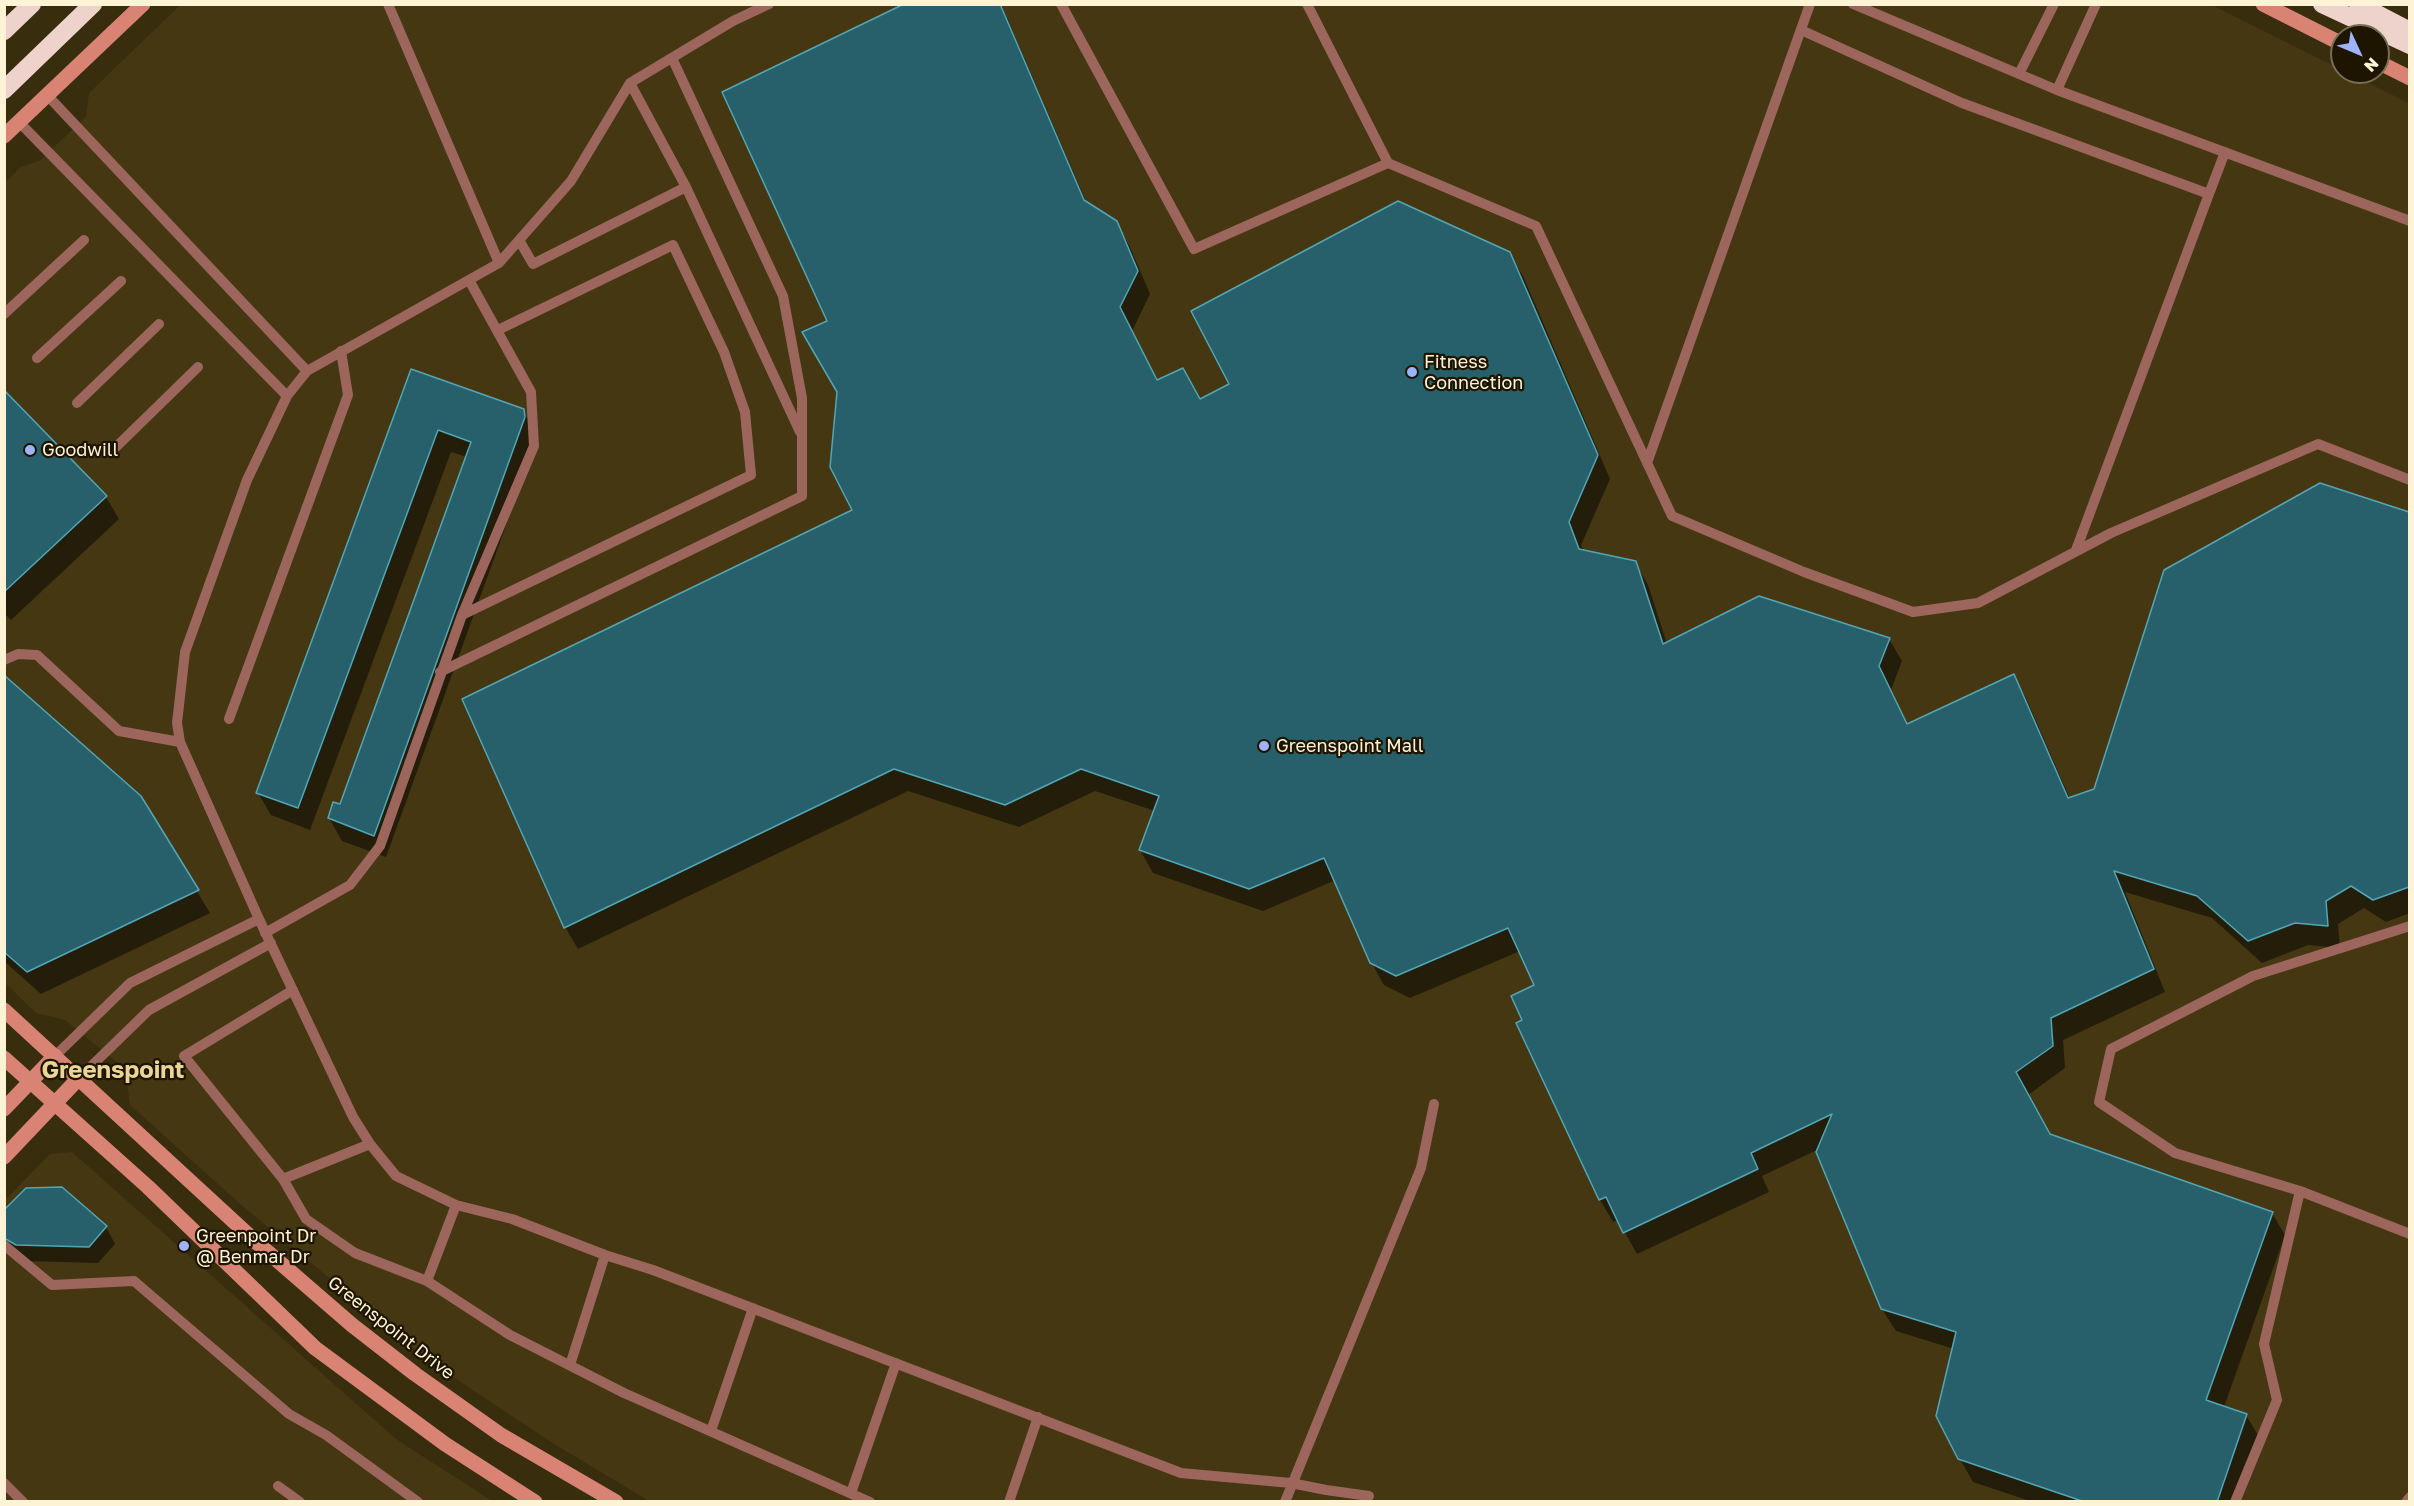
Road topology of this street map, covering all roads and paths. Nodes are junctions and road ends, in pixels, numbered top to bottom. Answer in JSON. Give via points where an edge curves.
{"nodes":[{"id":1,"x":32,"y":4,"type":"edge"},
{"id":2,"x":93,"y":4,"type":"edge"},
{"id":3,"x":143,"y":4,"type":"edge"},
{"id":4,"x":388,"y":4,"type":"edge"},
{"id":5,"x":769,"y":4,"type":"edge"},
{"id":6,"x":1061,"y":4,"type":"edge"},
{"id":7,"x":1307,"y":4,"type":"edge"},
{"id":8,"x":1810,"y":4,"type":"edge"},
{"id":9,"x":1854,"y":4,"type":"edge"},
{"id":10,"x":2054,"y":4,"type":"edge"},
{"id":11,"x":2096,"y":4,"type":"edge"},
{"id":12,"x":2263,"y":4,"type":"edge"},
{"id":13,"x":2322,"y":4,"type":"edge"},
{"id":14,"x":2358,"y":4,"type":"edge"},
{"id":15,"x":1801,"y":30,"type":"junction"},
{"id":16,"x":4,"y":31,"type":"edge"},
{"id":17,"x":2409,"y":31,"type":"edge"},
{"id":18,"x":2330,"y":38,"type":"edge"},
{"id":19,"x":2409,"y":45,"type":"edge"},
{"id":20,"x":672,"y":58,"type":"junction"},
{"id":21,"x":2390,"y":68,"type":"edge"},
{"id":22,"x":2019,"y":74,"type":"junction"},
{"id":23,"x":2409,"y":78,"type":"edge"},
{"id":24,"x":630,"y":83,"type":"junction"},
{"id":25,"x":4,"y":90,"type":"edge"},
{"id":26,"x":2057,"y":90,"type":"junction"},
{"id":27,"x":47,"y":95,"type":"junction"},
{"id":28,"x":19,"y":122,"type":"junction"},
{"id":29,"x":4,"y":135,"type":"edge"},
{"id":30,"x":2225,"y":152,"type":"junction"},
{"id":31,"x":1388,"y":163,"type":"junction"},
{"id":32,"x":686,"y":188,"type":"junction"},
{"id":33,"x":2209,"y":194,"type":"junction"},
{"id":34,"x":2409,"y":221,"type":"edge"},
{"id":35,"x":84,"y":240,"type":"dead end"},
{"id":36,"x":519,"y":240,"type":"junction"},
{"id":37,"x":499,"y":263,"type":"junction"},
{"id":38,"x":469,"y":280,"type":"junction"},
{"id":39,"x":121,"y":281,"type":"dead end"},
{"id":40,"x":4,"y":314,"type":"edge"},
{"id":41,"x":159,"y":324,"type":"dead end"},
{"id":42,"x":498,"y":330,"type":"junction"},
{"id":43,"x":341,"y":351,"type":"junction"},
{"id":44,"x":37,"y":358,"type":"dead end"},
{"id":45,"x":198,"y":367,"type":"dead end"},
{"id":46,"x":307,"y":370,"type":"junction"},
{"id":47,"x":287,"y":396,"type":"junction"},
{"id":48,"x":77,"y":403,"type":"dead end"},
{"id":49,"x":802,"y":437,"type":"junction"},
{"id":50,"x":116,"y":447,"type":"dead end"},
{"id":51,"x":1647,"y":464,"type":"junction"},
{"id":52,"x":2409,"y":480,"type":"edge"},
{"id":53,"x":2076,"y":550,"type":"junction"},
{"id":54,"x":462,"y":615,"type":"junction"},
{"id":55,"x":4,"y":660,"type":"edge"},
{"id":56,"x":440,"y":672,"type":"junction"},
{"id":57,"x":229,"y":719,"type":"dead end"},
{"id":58,"x":180,"y":742,"type":"junction"},
{"id":59,"x":259,"y":919,"type":"junction"},
{"id":60,"x":2409,"y":926,"type":"edge"},
{"id":61,"x":265,"y":933,"type":"junction"},
{"id":62,"x":271,"y":944,"type":"junction"},
{"id":63,"x":293,"y":990,"type":"junction"},
{"id":64,"x":4,"y":1010,"type":"edge"},
{"id":65,"x":55,"y":1056,"type":"junction"},
{"id":66,"x":4,"y":1058,"type":"edge"},
{"id":67,"x":79,"y":1078,"type":"junction"},
{"id":68,"x":31,"y":1081,"type":"junction"},
{"id":69,"x":55,"y":1102,"type":"junction"},
{"id":70,"x":1434,"y":1104,"type":"dead end"},
{"id":71,"x":4,"y":1109,"type":"edge"},
{"id":72,"x":370,"y":1144,"type":"junction"},
{"id":73,"x":4,"y":1157,"type":"edge"},
{"id":74,"x":283,"y":1179,"type":"junction"},
{"id":75,"x":2300,"y":1191,"type":"junction"},
{"id":76,"x":456,"y":1206,"type":"junction"},
{"id":77,"x":2409,"y":1234,"type":"edge"},
{"id":78,"x":4,"y":1245,"type":"edge"},
{"id":79,"x":605,"y":1255,"type":"junction"},
{"id":80,"x":428,"y":1281,"type":"junction"},
{"id":81,"x":753,"y":1308,"type":"junction"},
{"id":82,"x":896,"y":1363,"type":"junction"},
{"id":83,"x":570,"y":1365,"type":"junction"},
{"id":84,"x":1038,"y":1418,"type":"junction"},
{"id":85,"x":711,"y":1431,"type":"junction"},
{"id":86,"x":4,"y":1483,"type":"edge"},
{"id":87,"x":1291,"y":1483,"type":"junction"},
{"id":88,"x":278,"y":1486,"type":"dead end"},
{"id":89,"x":851,"y":1493,"type":"junction"},
{"id":90,"x":1369,"y":1496,"type":"dead end"},
{"id":91,"x":2409,"y":1497,"type":"edge"},
{"id":92,"x":23,"y":1502,"type":"edge"},
{"id":93,"x":300,"y":1502,"type":"edge"},
{"id":94,"x":418,"y":1502,"type":"edge"},
{"id":95,"x":536,"y":1502,"type":"edge"},
{"id":96,"x":616,"y":1502,"type":"edge"},
{"id":97,"x":870,"y":1502,"type":"edge"},
{"id":98,"x":1009,"y":1502,"type":"edge"},
{"id":99,"x":1285,"y":1502,"type":"edge"},
{"id":100,"x":2235,"y":1502,"type":"edge"},
{"id":101,"x":2406,"y":1502,"type":"edge"}],
"edges":[{"from":1,"to":16,"type":"highway"},
{"from":2,"to":25,"type":"highway"},
{"from":3,"to":27,"type":"street"},
{"from":4,"to":37,"type":"lane"},
{"from":5,"to":20,"type":"lane"},
{"from":6,"to":31,"type":"lane","via":[[1194,249]]},
{"from":7,"to":31,"type":"lane"},
{"from":8,"to":15,"type":"lane"},
{"from":9,"to":22,"type":"lane"},
{"from":10,"to":22,"type":"lane"},
{"from":11,"to":26,"type":"lane"},
{"from":12,"to":18,"type":"street"},
{"from":13,"to":19,"type":"highway"},
{"from":14,"to":17,"type":"highway"},
{"from":15,"to":33,"type":"lane","via":[[1962,103]]},
{"from":15,"to":51,"type":"lane"},
{"from":20,"to":24,"type":"lane"},
{"from":20,"to":49,"type":"lane","via":[[783,296],[802,398]]},
{"from":21,"to":23,"type":"street"},
{"from":22,"to":26,"type":"lane"},
{"from":24,"to":32,"type":"lane"},
{"from":24,"to":36,"type":"lane","via":[[571,181]]},
{"from":26,"to":30,"type":"lane"},
{"from":27,"to":28,"type":"street"},
{"from":27,"to":46,"type":"lane"},
{"from":28,"to":29,"type":"street"},
{"from":28,"to":47,"type":"lane"},
{"from":30,"to":33,"type":"lane"},
{"from":30,"to":34,"type":"lane"},
{"from":31,"to":51,"type":"lane","via":[[1536,226]]},
{"from":32,"to":36,"type":"lane","via":[[534,264]]},
{"from":32,"to":49,"type":"lane"},
{"from":33,"to":53,"type":"lane"},
{"from":35,"to":40,"type":"lane"},
{"from":36,"to":37,"type":"lane"},
{"from":37,"to":38,"type":"lane"},
{"from":38,"to":42,"type":"lane"},
{"from":38,"to":43,"type":"lane"},
{"from":39,"to":44,"type":"lane"},
{"from":41,"to":48,"type":"lane"},
{"from":42,"to":54,"type":"lane","via":[[531,392],[534,446]]},
{"from":42,"to":54,"type":"lane","via":[[673,245],[724,352],[745,412],[752,475]]},
{"from":43,"to":46,"type":"lane"},
{"from":43,"to":57,"type":"lane","via":[[348,394]]},
{"from":45,"to":50,"type":"lane"},
{"from":46,"to":47,"type":"lane"},
{"from":47,"to":58,"type":"lane","via":[[247,480],[185,652],[177,723]]},
{"from":49,"to":56,"type":"lane","via":[[801,496]]},
{"from":51,"to":53,"type":"lane","via":[[1672,516],[1804,572],[1913,612],[1978,603]]},
{"from":52,"to":53,"type":"lane","via":[[2318,444]]},
{"from":54,"to":56,"type":"lane"},
{"from":55,"to":58,"type":"lane","via":[[18,654],[37,655],[119,731]]},
{"from":56,"to":61,"type":"lane","via":[[380,846],[350,885]]},
{"from":58,"to":59,"type":"lane"},
{"from":59,"to":61,"type":"lane"},
{"from":59,"to":65,"type":"lane","via":[[130,983]]},
{"from":60,"to":75,"type":"lane","via":[[2253,976],[2111,1048],[2099,1102],[2175,1153]]},
{"from":61,"to":62,"type":"lane"},
{"from":62,"to":63,"type":"lane"},
{"from":62,"to":67,"type":"lane","via":[[149,1010]]},
{"from":63,"to":72,"type":"lane","via":[[353,1117]]},
{"from":63,"to":74,"type":"lane","via":[[184,1056]]},
{"from":64,"to":65,"type":"street","name":"Greenspoint Drive"},
{"from":65,"to":67,"type":"street","name":"Greenspoint Drive"},
{"from":65,"to":68,"type":"street"},
{"from":66,"to":68,"type":"street"},
{"from":67,"to":69,"type":"street"},
{"from":67,"to":96,"type":"street","name":"Greenspoint Drive","via":[[352,1325],[501,1435]]},
{"from":68,"to":69,"type":"street"},
{"from":68,"to":71,"type":"street"},
{"from":69,"to":73,"type":"street"},
{"from":69,"to":95,"type":"street","via":[[315,1348],[445,1444]]},
{"from":70,"to":87,"type":"lane","via":[[1421,1168]]},
{"from":72,"to":74,"type":"lane"},
{"from":72,"to":76,"type":"lane","via":[[396,1176]]},
{"from":74,"to":80,"type":"lane","via":[[306,1219],[355,1253]]},
{"from":75,"to":77,"type":"lane"},
{"from":75,"to":100,"type":"lane","via":[[2264,1344],[2277,1400]]},
{"from":76,"to":79,"type":"lane","via":[[512,1219]]},
{"from":76,"to":80,"type":"lane"},
{"from":78,"to":94,"type":"lane","via":[[52,1285],[134,1281],[289,1414],[326,1435]]},
{"from":79,"to":81,"type":"lane","via":[[653,1269]]},
{"from":79,"to":83,"type":"lane"},
{"from":80,"to":83,"type":"lane","via":[[510,1335]]},
{"from":81,"to":82,"type":"lane"},
{"from":81,"to":85,"type":"lane"},
{"from":82,"to":84,"type":"lane"},
{"from":82,"to":89,"type":"lane"},
{"from":83,"to":85,"type":"lane"},
{"from":84,"to":87,"type":"lane","via":[[1181,1473]]},
{"from":84,"to":98,"type":"lane"},
{"from":85,"to":89,"type":"lane"},
{"from":86,"to":92,"type":"lane"},
{"from":87,"to":90,"type":"lane"},
{"from":87,"to":99,"type":"lane"},
{"from":88,"to":93,"type":"lane"},
{"from":89,"to":97,"type":"lane"},
{"from":91,"to":101,"type":"lane"}]}
